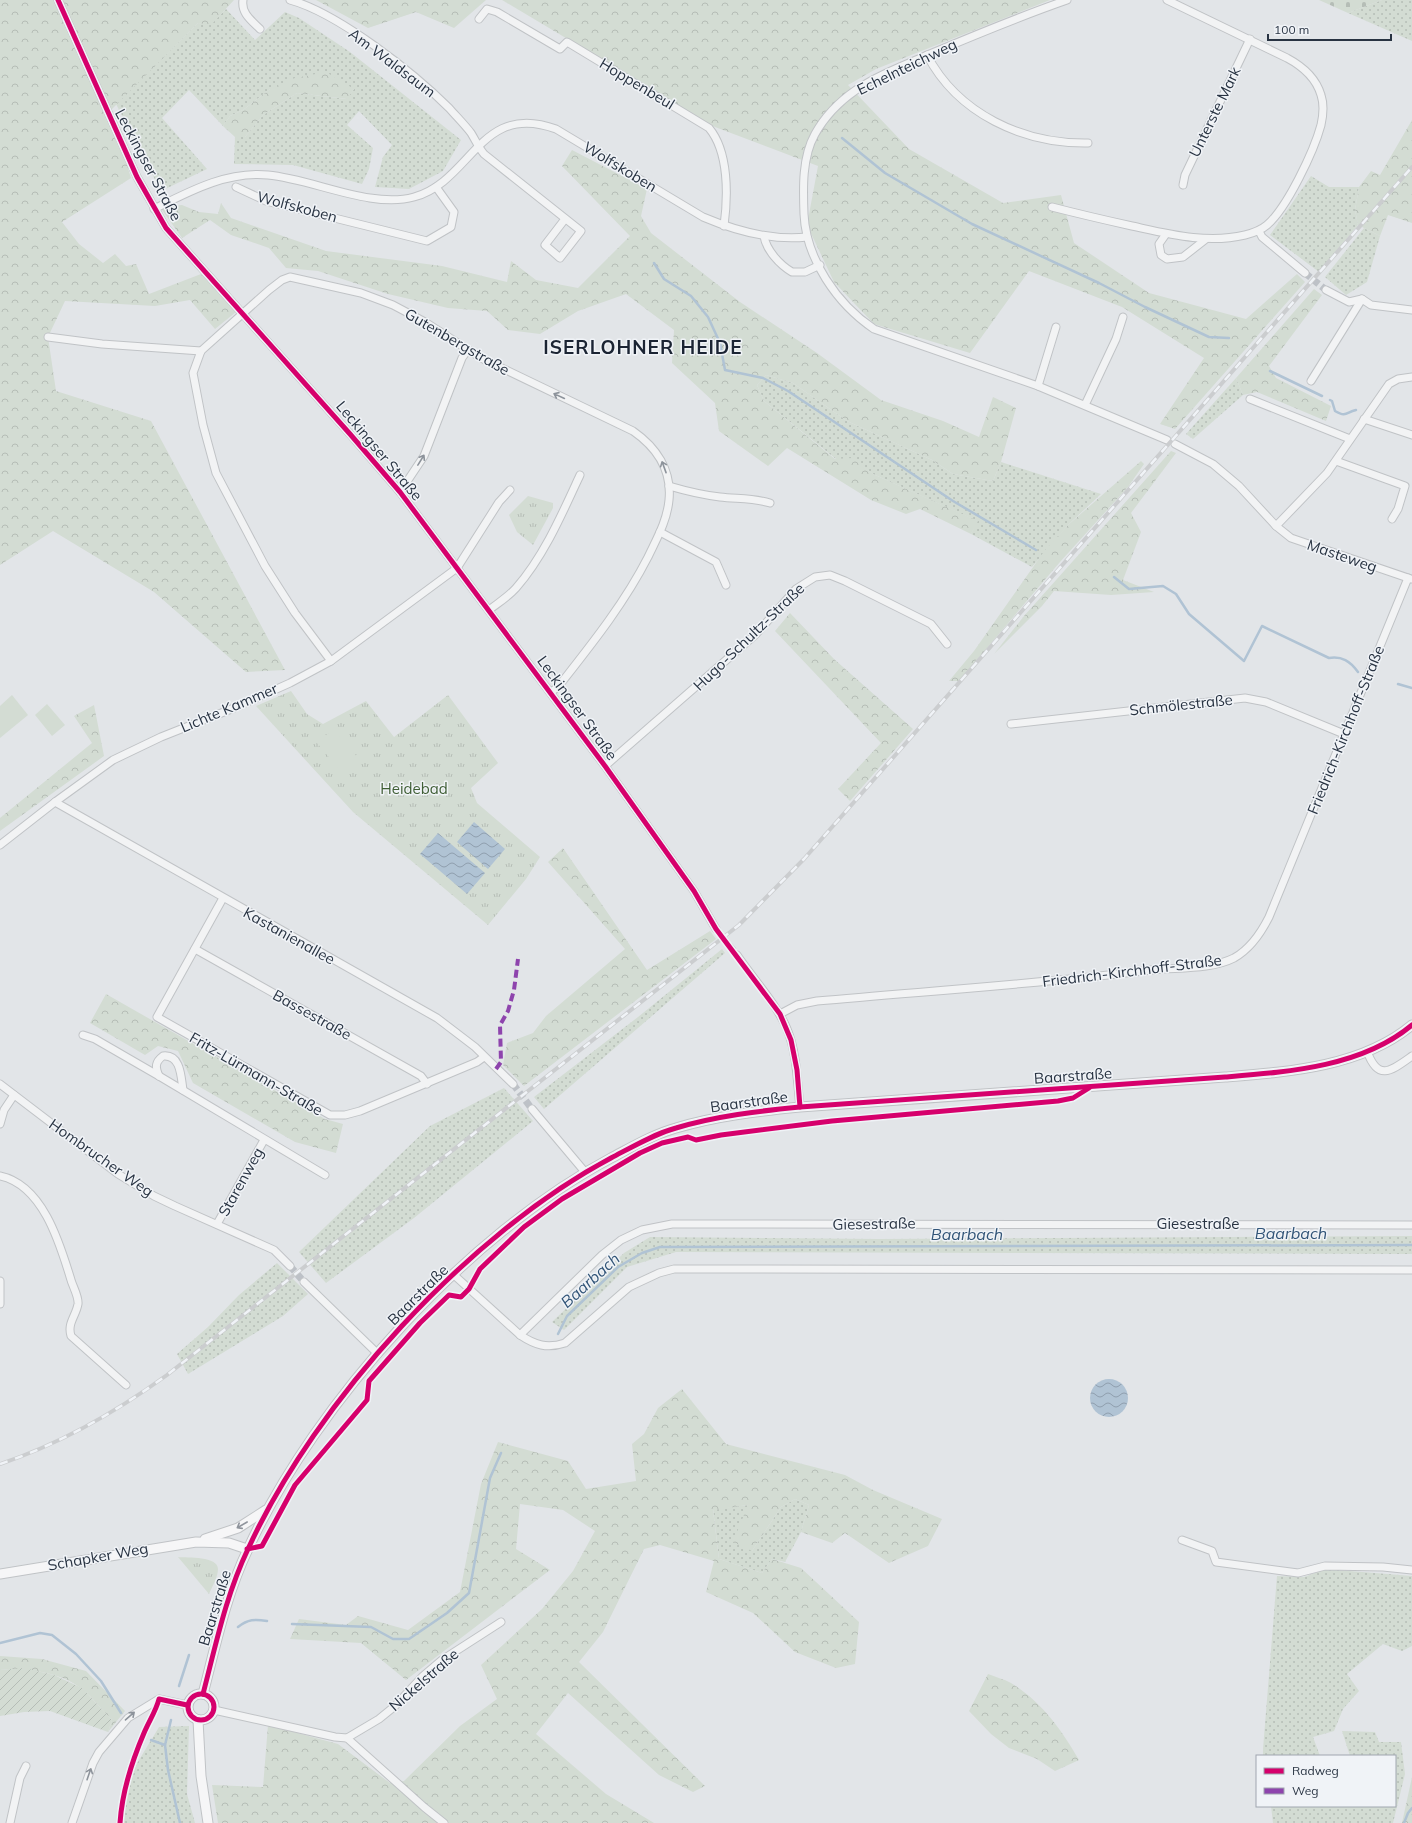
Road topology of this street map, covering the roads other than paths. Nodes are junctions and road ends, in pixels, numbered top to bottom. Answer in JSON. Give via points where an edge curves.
{"nodes":[{"id":1,"x":58,"y":0,"type":"edge"},
{"id":2,"x":243,"y":0,"type":"edge"},
{"id":3,"x":290,"y":0,"type":"edge"},
{"id":4,"x":1068,"y":0,"type":"edge"},
{"id":5,"x":1167,"y":0,"type":"edge"},
{"id":6,"x":479,"y":20,"type":"dead end"},
{"id":7,"x":260,"y":29,"type":"dead end"},
{"id":8,"x":1250,"y":39,"type":"junction"},
{"id":9,"x":927,"y":55,"type":"junction"},
{"id":10,"x":1088,"y":143,"type":"dead end"},
{"id":11,"x":477,"y":147,"type":"junction"},
{"id":12,"x":1183,"y":185,"type":"dead end"},
{"id":13,"x":236,"y":187,"type":"dead end"},
{"id":14,"x":436,"y":187,"type":"junction"},
{"id":15,"x":1052,"y":207,"type":"dead end"},
{"id":16,"x":154,"y":209,"type":"junction"},
{"id":17,"x":565,"y":219,"type":"junction"},
{"id":18,"x":724,"y":226,"type":"junction"},
{"id":19,"x":1259,"y":231,"type":"junction"},
{"id":20,"x":1166,"y":234,"type":"junction"},
{"id":21,"x":764,"y":236,"type":"junction"},
{"id":22,"x":808,"y":237,"type":"junction"},
{"id":23,"x":1206,"y":239,"type":"junction"},
{"id":24,"x":820,"y":265,"type":"junction"},
{"id":25,"x":1306,"y":273,"type":"tunnel mouth"},
{"id":26,"x":1326,"y":290,"type":"tunnel mouth"},
{"id":27,"x":1362,"y":298,"type":"junction"},
{"id":28,"x":1412,"y":310,"type":"edge"},
{"id":29,"x":242,"y":314,"type":"junction"},
{"id":30,"x":1123,"y":317,"type":"dead end"},
{"id":31,"x":1056,"y":327,"type":"dead end"},
{"id":32,"x":48,"y":338,"type":"dead end"},
{"id":33,"x":201,"y":350,"type":"junction"},
{"id":34,"x":467,"y":351,"type":"junction"},
{"id":35,"x":1412,"y":377,"type":"edge"},
{"id":36,"x":1311,"y":381,"type":"dead end"},
{"id":37,"x":1038,"y":386,"type":"junction"},
{"id":38,"x":1250,"y":399,"type":"dead end"},
{"id":39,"x":1085,"y":405,"type":"junction"},
{"id":40,"x":1364,"y":419,"type":"junction"},
{"id":41,"x":1412,"y":435,"type":"edge"},
{"id":42,"x":1350,"y":439,"type":"junction"},
{"id":43,"x":1167,"y":440,"type":"dead end"},
{"id":44,"x":1175,"y":444,"type":"dead end"},
{"id":45,"x":1336,"y":461,"type":"junction"},
{"id":46,"x":580,"y":475,"type":"dead end"},
{"id":47,"x":669,"y":486,"type":"junction"},
{"id":48,"x":510,"y":490,"type":"dead end"},
{"id":49,"x":400,"y":492,"type":"junction"},
{"id":50,"x":770,"y":503,"type":"dead end"},
{"id":51,"x":1392,"y":519,"type":"dead end"},
{"id":52,"x":1276,"y":526,"type":"junction"},
{"id":53,"x":660,"y":532,"type":"junction"},
{"id":54,"x":457,"y":568,"type":"junction"},
{"id":55,"x":1410,"y":579,"type":"edge"},
{"id":56,"x":726,"y":586,"type":"dead end"},
{"id":57,"x":489,"y":610,"type":"junction"},
{"id":58,"x":947,"y":644,"type":"dead end"},
{"id":59,"x":331,"y":661,"type":"junction"},
{"id":60,"x":551,"y":692,"type":"junction"},
{"id":61,"x":1011,"y":724,"type":"dead end"},
{"id":62,"x":1344,"y":734,"type":"junction"},
{"id":63,"x":605,"y":766,"type":"junction"},
{"id":64,"x":55,"y":802,"type":"junction"},
{"id":65,"x":0,"y":845,"type":"edge"},
{"id":66,"x":223,"y":898,"type":"junction"},
{"id":67,"x":716,"y":929,"type":"tunnel mouth"},
{"id":68,"x":195,"y":949,"type":"junction"},
{"id":69,"x":737,"y":955,"type":"tunnel mouth"},
{"id":70,"x":780,"y":1014,"type":"junction"},
{"id":71,"x":1412,"y":1025,"type":"edge"},
{"id":72,"x":83,"y":1035,"type":"dead end"},
{"id":73,"x":1367,"y":1051,"type":"junction"},
{"id":74,"x":1412,"y":1056,"type":"edge"},
{"id":75,"x":484,"y":1057,"type":"junction"},
{"id":76,"x":159,"y":1076,"type":"junction"},
{"id":77,"x":0,"y":1084,"type":"edge"},
{"id":78,"x":427,"y":1084,"type":"junction"},
{"id":79,"x":512,"y":1084,"type":"tunnel mouth"},
{"id":80,"x":183,"y":1090,"type":"junction"},
{"id":81,"x":14,"y":1095,"type":"junction"},
{"id":82,"x":800,"y":1107,"type":"junction"},
{"id":83,"x":532,"y":1109,"type":"tunnel mouth"},
{"id":84,"x":0,"y":1124,"type":"edge"},
{"id":85,"x":264,"y":1140,"type":"junction"},
{"id":86,"x":585,"y":1172,"type":"junction"},
{"id":87,"x":325,"y":1175,"type":"dead end"},
{"id":88,"x":0,"y":1176,"type":"edge"},
{"id":89,"x":217,"y":1224,"type":"junction"},
{"id":90,"x":1412,"y":1225,"type":"edge"},
{"id":91,"x":290,"y":1266,"type":"tunnel mouth"},
{"id":92,"x":1412,"y":1270,"type":"edge"},
{"id":93,"x":454,"y":1275,"type":"junction"},
{"id":94,"x":0,"y":1281,"type":"edge"},
{"id":95,"x":304,"y":1282,"type":"tunnel mouth"},
{"id":96,"x":0,"y":1304,"type":"edge"},
{"id":97,"x":520,"y":1335,"type":"junction"},
{"id":98,"x":378,"y":1354,"type":"junction"},
{"id":99,"x":126,"y":1385,"type":"dead end"},
{"id":100,"x":266,"y":1510,"type":"junction"},
{"id":101,"x":1182,"y":1540,"type":"dead end"},
{"id":102,"x":196,"y":1542,"type":"junction"},
{"id":103,"x":247,"y":1550,"type":"junction"},
{"id":104,"x":1412,"y":1570,"type":"edge"},
{"id":105,"x":0,"y":1574,"type":"edge"},
{"id":106,"x":501,"y":1622,"type":"dead end"},
{"id":107,"x":203,"y":1694,"type":"junction"},
{"id":108,"x":187,"y":1704,"type":"junction"},
{"id":109,"x":214,"y":1710,"type":"junction"},
{"id":110,"x":198,"y":1720,"type":"junction"},
{"id":111,"x":347,"y":1738,"type":"junction"},
{"id":112,"x":26,"y":1766,"type":"dead end"},
{"id":113,"x":10,"y":1823,"type":"edge"},
{"id":114,"x":72,"y":1823,"type":"edge"},
{"id":115,"x":208,"y":1823,"type":"edge"},
{"id":116,"x":444,"y":1823,"type":"edge"}],
"edges":[{"from":1,"to":16,"type":"street","name":"Leckingser Straße","via":[[101,100]]},
{"from":2,"to":7,"type":"street","via":[[242,7],[246,15]]},
{"from":3,"to":11,"type":"street","name":"Am Waldsaum","via":[[303,3],[341,25],[403,68],[449,108],[472,134]]},
{"from":4,"to":9,"type":"street","name":"Echelnteichweg"},
{"from":5,"to":8,"type":"street"},
{"from":6,"to":18,"type":"street","name":"Hoppenbeul","via":[[487,9],[498,12],[560,49],[567,42],[710,128],[718,140],[722,153],[727,202]]},
{"from":8,"to":12,"type":"street","name":"Unterste Mark","via":[[1185,175]]},
{"from":8,"to":19,"type":"street","via":[[1305,70],[1321,94],[1323,104],[1321,124],[1287,200],[1273,219]]},
{"from":9,"to":10,"type":"street","via":[[934,69],[952,90],[992,120],[1044,140],[1066,144]]},
{"from":9,"to":22,"type":"street","name":"Echelnteichweg","via":[[857,89],[826,118],[814,135],[807,155],[803,196]]},
{"from":11,"to":14,"type":"street","name":"Wolfskoben"},
{"from":11,"to":17,"type":"street"},
{"from":11,"to":18,"type":"street","name":"Wolfskoben","via":[[502,128],[519,123],[547,125],[703,217]]},
{"from":13,"to":14,"type":"street","name":"Wolfskoben","via":[[266,201],[427,241],[450,227],[454,212]]},
{"from":14,"to":16,"type":"street","name":"Wolfskoben","via":[[414,197],[398,200],[378,199],[293,178],[267,174],[244,175],[210,183]]},
{"from":15,"to":20,"type":"street"},
{"from":16,"to":29,"type":"street","name":"Leckingser Straße","via":[[176,241]]},
{"from":17,"to":17,"type":"street","via":[[581,232],[560,258],[544,245]]},
{"from":18,"to":21,"type":"street","name":"Wolfskoben","via":[[743,233]]},
{"from":19,"to":23,"type":"street","via":[[1234,238]]},
{"from":19,"to":25,"type":"street","via":[[1262,237]]},
{"from":20,"to":23,"type":"street"},
{"from":20,"to":23,"type":"street","via":[[1159,244],[1162,255],[1167,259],[1183,256]]},
{"from":21,"to":22,"type":"street","name":"Wolfskoben","via":[[794,239]]},
{"from":21,"to":24,"type":"street","via":[[765,243],[792,272],[805,272]]},
{"from":22,"to":24,"type":"street","name":"Echelnteichweg"},
{"from":24,"to":37,"type":"street","name":"Echelnteichweg","via":[[830,286],[846,306],[874,329]]},
{"from":26,"to":27,"type":"street","via":[[1350,302]]},
{"from":27,"to":28,"type":"street","via":[[1372,305]]},
{"from":27,"to":36,"type":"street"},
{"from":29,"to":33,"type":"street","name":"Gutenbergstraße"},
{"from":29,"to":34,"type":"street","name":"Gutenbergstraße","via":[[282,280],[290,277],[300,278],[361,293],[393,305],[425,322]]},
{"from":29,"to":49,"type":"street","name":"Leckingser Straße"},
{"from":30,"to":39,"type":"street","via":[[1116,339]]},
{"from":31,"to":37,"type":"street"},
{"from":32,"to":33,"type":"street"},
{"from":33,"to":59,"type":"street","via":[[193,373],[216,473],[265,566],[295,613]]},
{"from":47,"to":34,"type":"street","name":"Gutenbergstraße","one_way":true,"via":[[661,460],[645,439]]},
{"from":49,"to":34,"type":"street","one_way":true,"via":[[424,456]]},
{"from":35,"to":40,"type":"street","via":[[1398,379],[1389,384]]},
{"from":37,"to":39,"type":"street","name":"Echelnteichweg"},
{"from":38,"to":42,"type":"street"},
{"from":39,"to":43,"type":"street","name":"Echelnteichweg"},
{"from":40,"to":41,"type":"street"},
{"from":40,"to":42,"type":"street"},
{"from":42,"to":45,"type":"street"},
{"from":44,"to":52,"type":"street","via":[[1213,464],[1239,486]]},
{"from":45,"to":51,"type":"street","via":[[1405,486]]},
{"from":45,"to":52,"type":"street"},
{"from":46,"to":57,"type":"street","via":[[530,570],[511,594]]},
{"from":47,"to":50,"type":"street","via":[[701,494],[758,499]]},
{"from":47,"to":53,"type":"street","name":"Gutenbergstraße","via":[[669,500]]},
{"from":48,"to":54,"type":"street","via":[[499,502]]},
{"from":49,"to":54,"type":"street","name":"Leckingser Straße"},
{"from":52,"to":55,"type":"street","name":"Masteweg","via":[[1291,538]]},
{"from":53,"to":56,"type":"street","via":[[716,562]]},
{"from":53,"to":60,"type":"street","name":"Gutenbergstraße","via":[[635,581],[606,626],[558,687]]},
{"from":54,"to":57,"type":"street","name":"Leckingser Straße"},
{"from":54,"to":59,"type":"street","name":"Lichte Kammer"},
{"from":55,"to":62,"type":"street","name":"Friedrich-Kirchhoff-Straße"},
{"from":57,"to":60,"type":"street","name":"Leckingser Straße"},
{"from":58,"to":63,"type":"street","name":"Hugo-Schultz-Straße","via":[[931,624],[845,581],[830,575],[815,577],[796,589],[756,634]]},
{"from":59,"to":64,"type":"street","name":"Lichte Kammer","via":[[290,683],[113,760]]},
{"from":60,"to":63,"type":"street","name":"Leckingser Straße"},
{"from":61,"to":62,"type":"street","name":"Schmölestraße","via":[[1245,698],[1266,702]]},
{"from":62,"to":70,"type":"street","name":"Friedrich-Kirchhoff-Straße","via":[[1269,917],[1256,938],[1233,958],[1205,965],[1102,977],[817,1001],[797,1005]]},
{"from":63,"to":67,"type":"street","name":"Leckingser Straße","via":[[694,891]]},
{"from":64,"to":65,"type":"street","name":"Lichte Kammer"},
{"from":64,"to":66,"type":"street","name":"Kastanienallee"},
{"from":66,"to":68,"type":"street","name":"Fritz-Lürmann-Straße"},
{"from":66,"to":75,"type":"street","name":"Kastanienallee","via":[[438,1018]]},
{"from":68,"to":78,"type":"street","name":"Bassestraße","via":[[421,1076]]},
{"from":68,"to":78,"type":"street","name":"Fritz-Lürmann-Straße","via":[[157,1017],[330,1115],[360,1111]]},
{"from":69,"to":70,"type":"street"},
{"from":70,"to":82,"type":"street","via":[[791,1040]]},
{"from":71,"to":73,"type":"main road","name":"Baarstraße"},
{"from":72,"to":76,"type":"street","name":"Starenweg","via":[[95,1039]]},
{"from":73,"to":74,"type":"street","via":[[1372,1064],[1376,1069],[1382,1070],[1398,1066]]},
{"from":73,"to":82,"type":"main road","name":"Baarstraße","via":[[1321,1064],[1254,1074]]},
{"from":75,"to":78,"type":"street","name":"Fritz-Lürmann-Straße"},
{"from":75,"to":79,"type":"street","name":"Kastanienallee"},
{"from":76,"to":80,"type":"street","name":"Starenweg"},
{"from":76,"to":80,"type":"street","via":[[156,1063],[163,1056],[169,1055],[178,1065]]},
{"from":77,"to":81,"type":"street","name":"Hombrucher Weg"},
{"from":80,"to":85,"type":"street","name":"Starenweg"},
{"from":81,"to":84,"type":"street","via":[[4,1110]]},
{"from":81,"to":89,"type":"street","name":"Hombrucher Weg","via":[[118,1174],[154,1196]]},
{"from":82,"to":86,"type":"main road","name":"Baarstraße","via":[[741,1114],[675,1128]]},
{"from":83,"to":86,"type":"street"},
{"from":85,"to":87,"type":"street","name":"Starenweg"},
{"from":85,"to":89,"type":"street","name":"Starenweg"},
{"from":86,"to":93,"type":"main road","name":"Baarstraße","via":[[521,1216]]},
{"from":88,"to":99,"type":"street","via":[[11,1178],[32,1197],[44,1211],[54,1230],[78,1303],[69,1330],[71,1336]]},
{"from":89,"to":91,"type":"street","name":"Hombrucher Weg","via":[[274,1250]]},
{"from":90,"to":97,"type":"street","name":"Giesestraße","via":[[672,1224],[635,1232],[622,1240],[602,1255]]},
{"from":92,"to":97,"type":"street","via":[[674,1269],[629,1287],[565,1343],[543,1346]]},
{"from":93,"to":97,"type":"street"},
{"from":93,"to":98,"type":"main road","name":"Baarstraße"},
{"from":94,"to":96,"type":"street"},
{"from":95,"to":98,"type":"street"},
{"from":98,"to":100,"type":"main road","name":"Baarstraße","via":[[330,1413]]},
{"from":100,"to":102,"type":"main road","name":"Schapker Weg","one_way":true,"via":[[238,1528]]},
{"from":100,"to":103,"type":"main road","name":"Baarstraße"},
{"from":101,"to":104,"type":"street","via":[[1212,1551],[1216,1562],[1298,1573],[1325,1566]]},
{"from":102,"to":103,"type":"main road","name":"Schapker Weg","via":[[229,1543]]},
{"from":102,"to":105,"type":"main road","name":"Schapker Weg"},
{"from":103,"to":107,"type":"main road","name":"Baarstraße","via":[[227,1601]]},
{"from":106,"to":111,"type":"street","name":"Nickelstraße","via":[[442,1660],[379,1719]]},
{"from":107,"to":108,"type":"main road","via":[[195,1695]]},
{"from":107,"to":109,"type":"main road","via":[[213,1702]]},
{"from":108,"to":110,"type":"main road","via":[[191,1716]]},
{"from":114,"to":108,"type":"street","one_way":true,"via":[[98,1752],[128,1718],[159,1698]]},
{"from":109,"to":110,"type":"main road","via":[[210,1717]]},
{"from":109,"to":111,"type":"street"},
{"from":110,"to":115,"type":"main road","via":[[201,1776]]},
{"from":111,"to":116,"type":"street"},
{"from":112,"to":113,"type":"street","via":[[20,1778]]}]}
